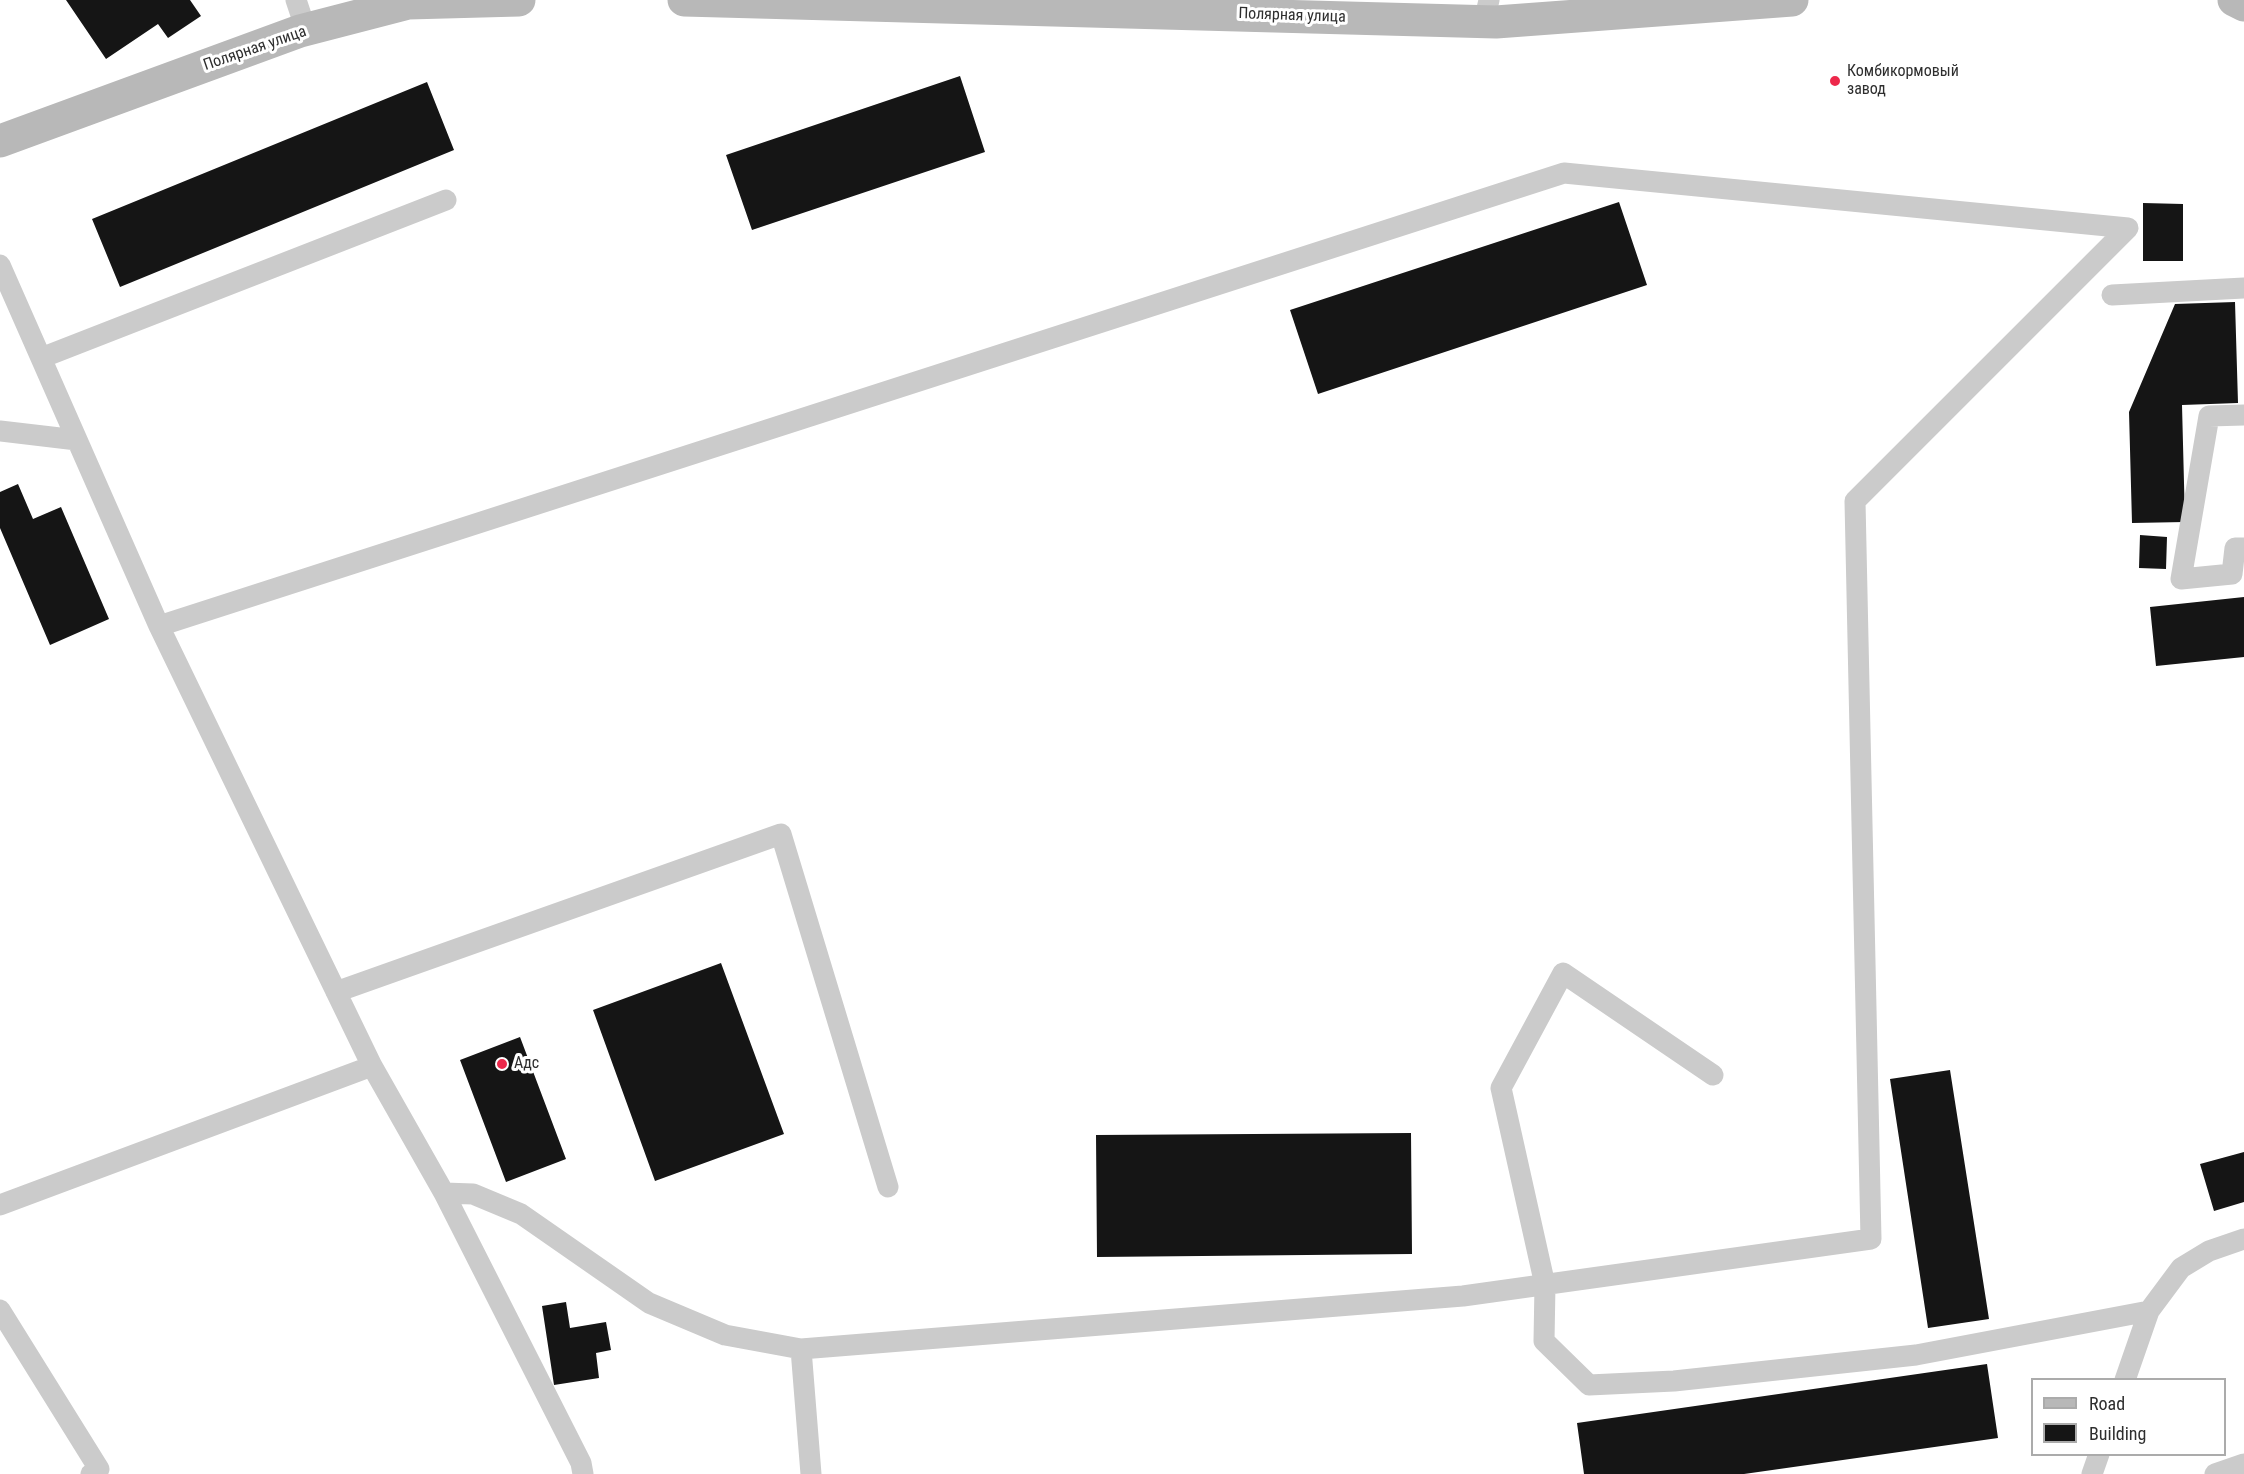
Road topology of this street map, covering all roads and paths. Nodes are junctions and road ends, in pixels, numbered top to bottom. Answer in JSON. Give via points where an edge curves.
{"nodes":[{"id":1,"x":519,"y":0,"type":"edge"},
{"id":2,"x":684,"y":0,"type":"edge"},
{"id":3,"x":1792,"y":0,"type":"edge"},
{"id":4,"x":418,"y":2,"type":"edge"},
{"id":5,"x":1196,"y":7,"type":"edge"},
{"id":6,"x":1486,"y":11,"type":"edge"},
{"id":7,"x":301,"y":15,"type":"edge"},
{"id":8,"x":0,"y":141,"type":"edge"},
{"id":9,"x":446,"y":200,"type":"dead end"},
{"id":10,"x":0,"y":265,"type":"edge"},
{"id":11,"x":2244,"y":288,"type":"edge"},
{"id":12,"x":2112,"y":295,"type":"dead end"},
{"id":13,"x":40,"y":358,"type":"junction"},
{"id":14,"x":2244,"y":415,"type":"edge"},
{"id":15,"x":0,"y":431,"type":"edge"},
{"id":16,"x":77,"y":440,"type":"junction"},
{"id":17,"x":2244,"y":548,"type":"edge"},
{"id":18,"x":159,"y":626,"type":"junction"},
{"id":19,"x":336,"y":992,"type":"junction"},
{"id":20,"x":372,"y":1066,"type":"junction"},
{"id":21,"x":1713,"y":1075,"type":"dead end"},
{"id":22,"x":888,"y":1187,"type":"dead end"},
{"id":23,"x":444,"y":1193,"type":"junction"},
{"id":24,"x":0,"y":1205,"type":"edge"},
{"id":25,"x":2244,"y":1239,"type":"edge"},
{"id":26,"x":1545,"y":1285,"type":"junction"},
{"id":27,"x":0,"y":1310,"type":"edge"},
{"id":28,"x":2149,"y":1311,"type":"junction"},
{"id":29,"x":801,"y":1349,"type":"junction"},
{"id":30,"x":2126,"y":1378,"type":"edge"},
{"id":31,"x":2099,"y":1456,"type":"edge"},
{"id":32,"x":2244,"y":1464,"type":"edge"},
{"id":33,"x":91,"y":1474,"type":"edge"},
{"id":34,"x":583,"y":1474,"type":"edge"},
{"id":35,"x":811,"y":1474,"type":"edge"},
{"id":36,"x":2092,"y":1474,"type":"edge"},
{"id":37,"x":2215,"y":1474,"type":"edge"}],
"edges":[{"from":1,"to":4,"type":"main road","name":"Полярная улица"},
{"from":2,"to":5,"type":"main road","name":"Полярная улица"},
{"from":3,"to":6,"type":"main road","name":"Полярная улица"},
{"from":4,"to":7,"type":"main road","name":"Полярная улица"},
{"from":5,"to":6,"type":"main road","name":"Полярная улица"},
{"from":7,"to":8,"type":"main road","name":"Полярная улица"},
{"from":9,"to":13,"type":"lane"},
{"from":10,"to":13,"type":"lane"},
{"from":11,"to":12,"type":"lane"},
{"from":13,"to":16,"type":"lane"},
{"from":14,"to":17,"type":"lane","via":[[2209,416],[2181,579],[2232,574],[2235,548]]},
{"from":15,"to":16,"type":"lane"},
{"from":16,"to":18,"type":"lane"},
{"from":18,"to":19,"type":"lane"},
{"from":18,"to":26,"type":"lane","via":[[1564,173],[2128,228],[1855,501],[1871,1239]]},
{"from":19,"to":20,"type":"lane"},
{"from":19,"to":22,"type":"lane","via":[[781,834]]},
{"from":20,"to":23,"type":"lane"},
{"from":20,"to":24,"type":"lane"},
{"from":21,"to":26,"type":"lane","via":[[1563,973],[1501,1088]]},
{"from":23,"to":29,"type":"lane","via":[[472,1194],[521,1214],[649,1303],[725,1335]]},
{"from":23,"to":34,"type":"lane","via":[[581,1463]]},
{"from":25,"to":28,"type":"lane","via":[[2210,1251],[2181,1268]]},
{"from":26,"to":28,"type":"lane","via":[[1544,1341],[1589,1385],[1674,1381],[1916,1355]]},
{"from":26,"to":29,"type":"lane","via":[[1463,1296]]},
{"from":27,"to":33,"type":"lane","via":[[99,1469]]},
{"from":28,"to":30,"type":"lane"},
{"from":29,"to":35,"type":"lane"},
{"from":31,"to":36,"type":"lane"},
{"from":32,"to":37,"type":"lane"}]}
